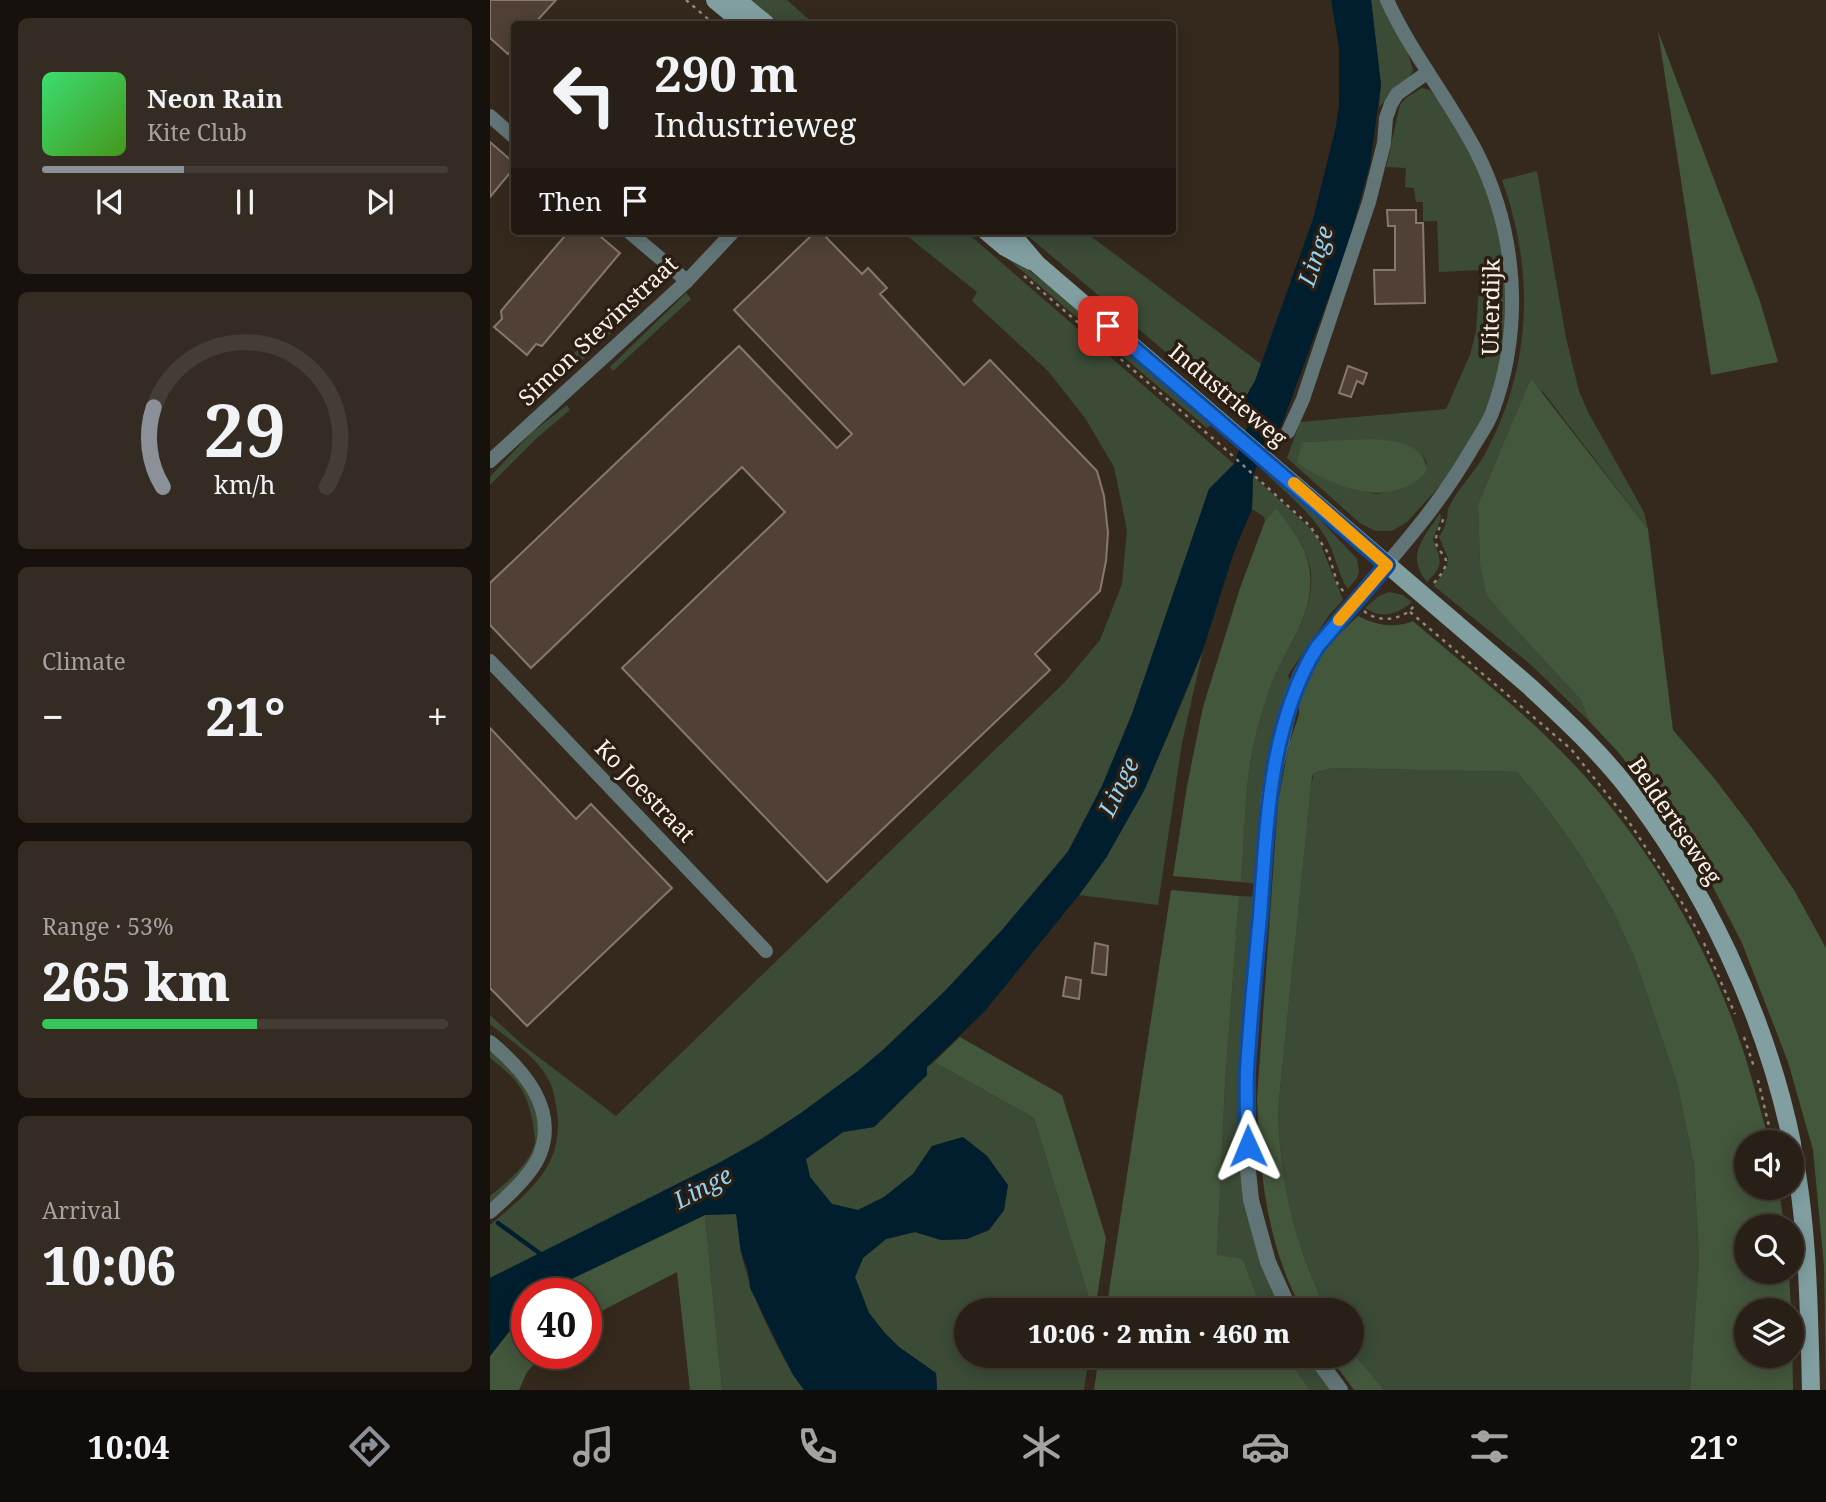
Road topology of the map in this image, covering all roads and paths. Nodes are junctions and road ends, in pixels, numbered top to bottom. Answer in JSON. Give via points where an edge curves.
{"nodes":[{"id":1,"x":686,"y":0,"type":"edge"},
{"id":2,"x":715,"y":0,"type":"edge"},
{"id":3,"x":737,"y":0,"type":"edge"},
{"id":4,"x":1387,"y":0,"type":"edge"},
{"id":5,"x":710,"y":21,"type":"edge"},
{"id":6,"x":740,"y":21,"type":"edge"},
{"id":7,"x":762,"y":21,"type":"edge"},
{"id":8,"x":1428,"y":72,"type":"junction"},
{"id":9,"x":490,"y":116,"type":"edge"},
{"id":10,"x":511,"y":134,"type":"edge"},
{"id":11,"x":633,"y":235,"type":"edge"},
{"id":12,"x":730,"y":235,"type":"edge"},
{"id":13,"x":991,"y":235,"type":"edge"},
{"id":14,"x":1011,"y":235,"type":"edge"},
{"id":15,"x":1030,"y":269,"type":"junction"},
{"id":16,"x":687,"y":281,"type":"junction"},
{"id":17,"x":1288,"y":432,"type":"dead end"},
{"id":18,"x":1231,"y":442,"type":"junction"},
{"id":19,"x":490,"y":461,"type":"edge"},
{"id":20,"x":1444,"y":514,"type":"dead end"},
{"id":21,"x":1387,"y":565,"type":"junction"},
{"id":22,"x":1423,"y":596,"type":"junction"},
{"id":23,"x":1355,"y":602,"type":"junction"},
{"id":24,"x":1410,"y":612,"type":"junction"},
{"id":25,"x":490,"y":662,"type":"edge"},
{"id":26,"x":766,"y":951,"type":"dead end"},
{"id":27,"x":1739,"y":1022,"type":"dead end"},
{"id":28,"x":1743,"y":1035,"type":"dead end"},
{"id":29,"x":490,"y":1042,"type":"edge"},
{"id":30,"x":1770,"y":1130,"type":"edge"},
{"id":31,"x":1788,"y":1130,"type":"edge"},
{"id":32,"x":1801,"y":1200,"type":"edge"},
{"id":33,"x":490,"y":1212,"type":"edge"},
{"id":34,"x":1284,"y":1298,"type":"edge"},
{"id":35,"x":1324,"y":1368,"type":"edge"},
{"id":36,"x":1340,"y":1390,"type":"edge"},
{"id":37,"x":1811,"y":1390,"type":"edge"}],
"edges":[{"from":1,"to":5,"type":"path"},
{"from":2,"to":6,"type":"main road"},
{"from":3,"to":7,"type":"main road"},
{"from":4,"to":8,"type":"street","name":"Uiterdijk"},
{"from":8,"to":17,"type":"street","via":[[1397,94],[1391,104],[1369,202]]},
{"from":8,"to":21,"type":"street","name":"Uiterdijk","via":[[1491,182],[1510,260],[1513,319],[1492,415],[1439,502]]},
{"from":9,"to":10,"type":"street"},
{"from":11,"to":16,"type":"street"},
{"from":12,"to":16,"type":"street","name":"Simon Stevinstraat"},
{"from":13,"to":15,"type":"main road","name":"Industrieweg"},
{"from":14,"to":15,"type":"main road","name":"Industrieweg"},
{"from":15,"to":18,"type":"main road","name":"Industrieweg"},
{"from":15,"to":18,"type":"path","name":"Industrieweg"},
{"from":16,"to":19,"type":"street","name":"Simon Stevinstraat"},
{"from":18,"to":21,"type":"main road","name":"Industrieweg","via":[[1263,457]]},
{"from":18,"to":23,"type":"path","name":"Industrieweg","via":[[1259,478],[1320,538],[1341,590]]},
{"from":20,"to":22,"type":"path","via":[[1436,537],[1446,565]]},
{"from":21,"to":22,"type":"main road","name":"Beldertseweg"},
{"from":21,"to":23,"type":"street"},
{"from":22,"to":24,"type":"path"},
{"from":22,"to":31,"type":"main road","name":"Beldertseweg","via":[[1579,733],[1654,825],[1701,901],[1737,975],[1762,1032]]},
{"from":23,"to":24,"type":"path","via":[[1373,618]]},
{"from":23,"to":34,"type":"street","via":[[1302,671],[1269,795],[1247,1072],[1248,1170],[1268,1262]]},
{"from":24,"to":27,"type":"path","name":"Beldertseweg","via":[[1570,749],[1681,901]]},
{"from":25,"to":26,"type":"street","name":"Ko Joestraat"},
{"from":28,"to":30,"type":"path"},
{"from":29,"to":33,"type":"street","via":[[523,1074],[543,1106],[545,1130],[540,1154],[530,1170]]},
{"from":32,"to":37,"type":"main road","name":"Beldertseweg"},
{"from":35,"to":36,"type":"street"}]}
